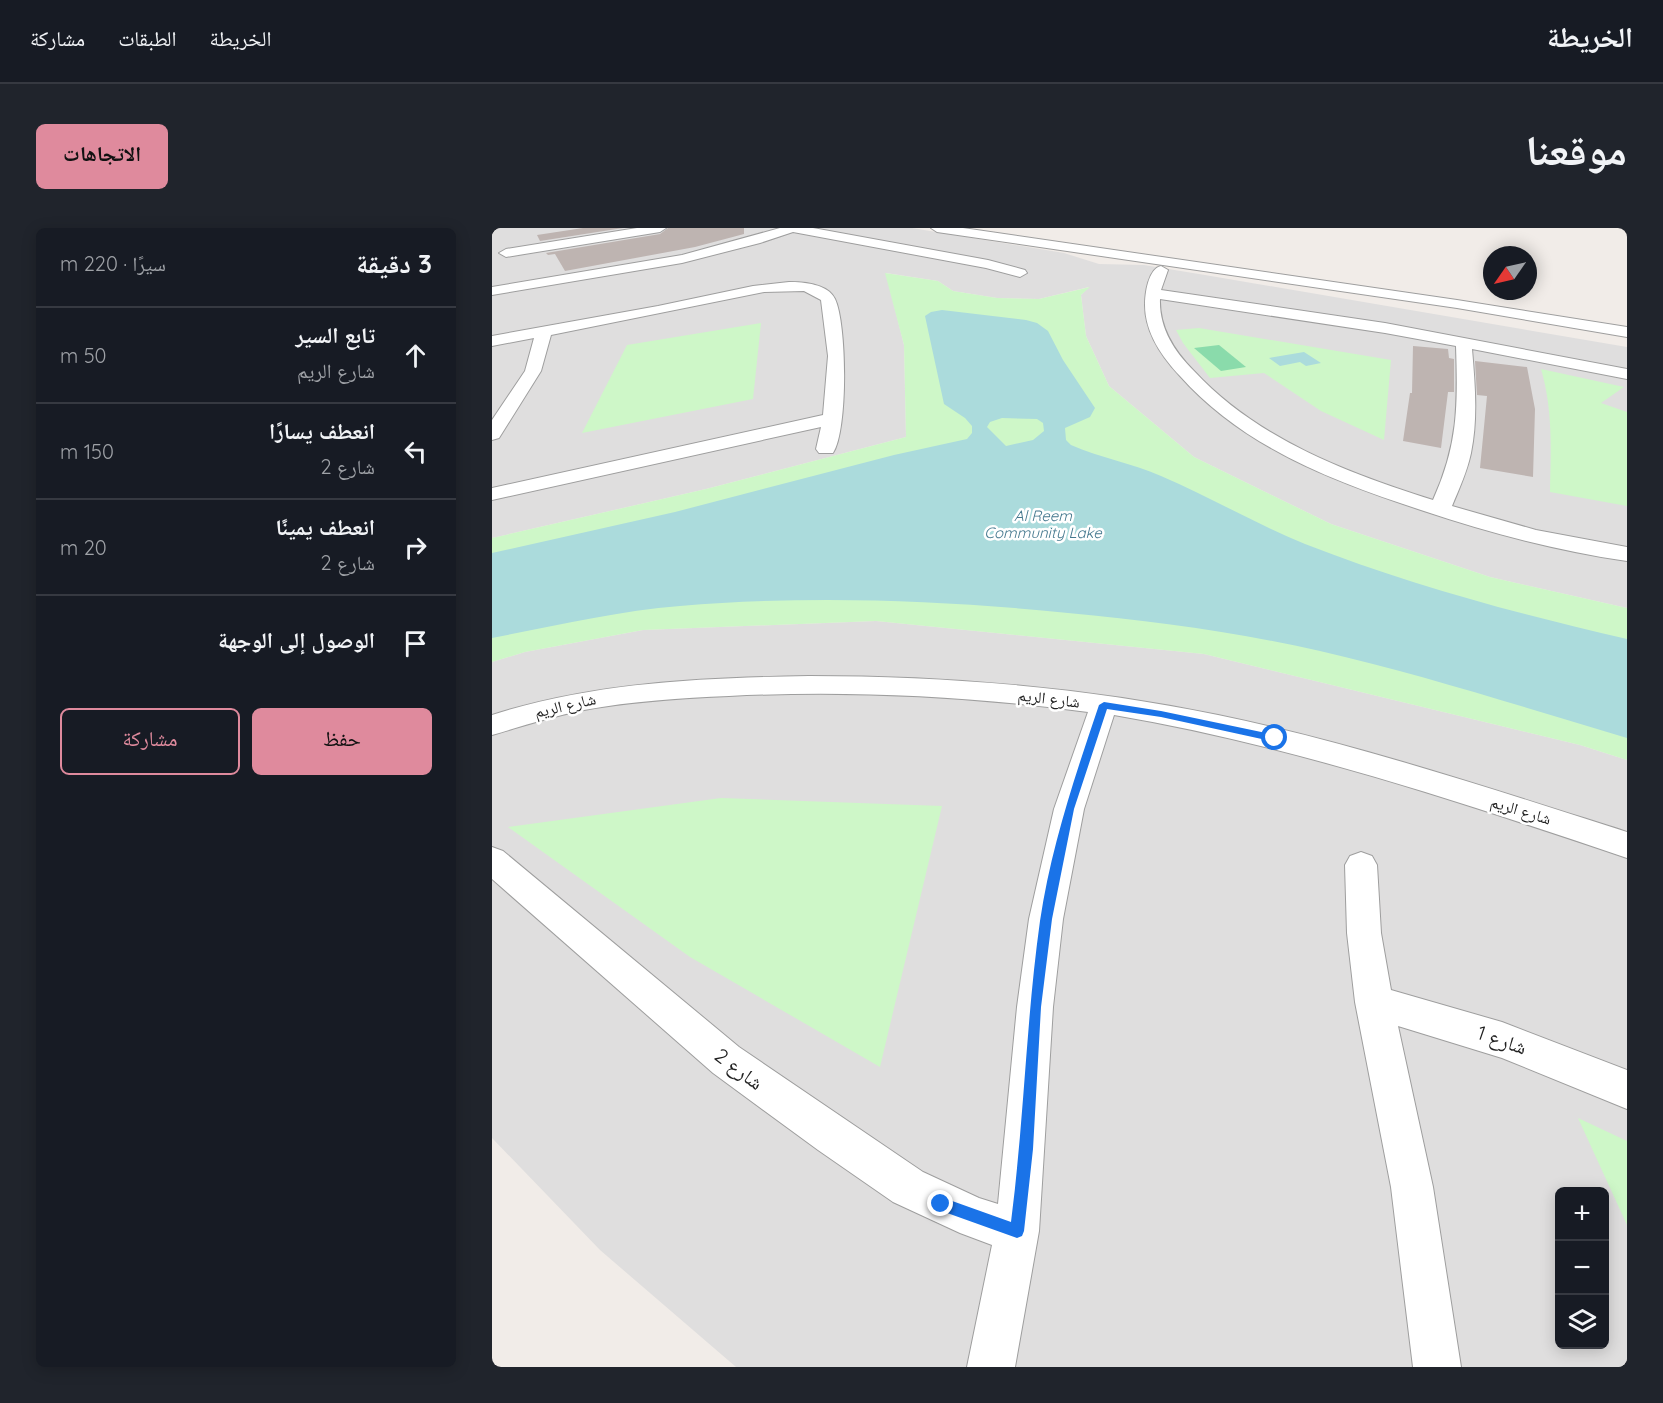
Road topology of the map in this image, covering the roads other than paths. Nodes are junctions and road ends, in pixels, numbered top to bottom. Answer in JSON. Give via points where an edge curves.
{"nodes":[{"id":1,"x":660,"y":228,"type":"edge"},
{"id":2,"x":792,"y":228,"type":"edge"},
{"id":3,"x":937,"y":228,"type":"edge"},
{"id":4,"x":492,"y":244,"type":"edge"},
{"id":5,"x":506,"y":253,"type":"junction"},
{"id":6,"x":1159,"y":266,"type":"junction"},
{"id":7,"x":1020,"y":273,"type":"dead end"},
{"id":8,"x":535,"y":284,"type":"junction"},
{"id":9,"x":492,"y":291,"type":"edge"},
{"id":10,"x":1152,"y":293,"type":"junction"},
{"id":11,"x":544,"y":332,"type":"junction"},
{"id":12,"x":1627,"y":332,"type":"edge"},
{"id":13,"x":492,"y":340,"type":"edge"},
{"id":14,"x":1464,"y":343,"type":"junction"},
{"id":15,"x":1627,"y":374,"type":"edge"},
{"id":16,"x":832,"y":419,"type":"junction"},
{"id":17,"x":492,"y":434,"type":"edge"},
{"id":18,"x":826,"y":449,"type":"dead end"},
{"id":19,"x":492,"y":494,"type":"edge"},
{"id":20,"x":1440,"y":509,"type":"junction"},
{"id":21,"x":1627,"y":554,"type":"edge"},
{"id":22,"x":1104,"y":705,"type":"junction"},
{"id":23,"x":492,"y":725,"type":"edge"},
{"id":24,"x":1627,"y":845,"type":"edge"},
{"id":25,"x":492,"y":860,"type":"edge"},
{"id":26,"x":1361,"y":865,"type":"dead end"},
{"id":27,"x":1373,"y":1002,"type":"junction"},
{"id":28,"x":1627,"y":1090,"type":"edge"},
{"id":29,"x":1017,"y":1231,"type":"junction"},
{"id":30,"x":991,"y":1367,"type":"edge"},
{"id":31,"x":1437,"y":1367,"type":"edge"}],
"edges":[{"from":1,"to":5,"type":"street"},
{"from":2,"to":7,"type":"street"},
{"from":2,"to":8,"type":"street","via":[[692,257]]},
{"from":3,"to":6,"type":"street"},
{"from":4,"to":5,"type":"street"},
{"from":5,"to":8,"type":"street"},
{"from":6,"to":10,"type":"street"},
{"from":6,"to":12,"type":"street","via":[[1457,304]]},
{"from":8,"to":9,"type":"street"},
{"from":10,"to":14,"type":"street"},
{"from":10,"to":20,"type":"street","via":[[1152,316],[1162,341],[1196,385],[1224,408],[1312,461]]},
{"from":11,"to":13,"type":"street"},
{"from":11,"to":16,"type":"street","via":[[763,288],[810,288],[828,299],[834,325],[837,375]]},
{"from":11,"to":17,"type":"street","via":[[533,371]]},
{"from":14,"to":15,"type":"street"},
{"from":14,"to":20,"type":"street","via":[[1465,430],[1457,469]]},
{"from":16,"to":18,"type":"street"},
{"from":16,"to":19,"type":"street"},
{"from":20,"to":21,"type":"street","via":[[1524,534]]},
{"from":22,"to":23,"type":"street","name":"شارع الريم","via":[[966,689],[777,685],[619,694],[549,707]]},
{"from":22,"to":24,"type":"street","name":"شارع الريم","via":[[1275,738]]},
{"from":22,"to":29,"type":"street","via":[[1069,809],[1046,919]]},
{"from":25,"to":29,"type":"street","name":"شارع 2","via":[[758,1084],[908,1187]]},
{"from":26,"to":27,"type":"street","via":[[1363,932]]},
{"from":27,"to":28,"type":"street","name":"شارع 1","via":[[1527,1048]]},
{"from":27,"to":31,"type":"street","via":[[1405,1145]]},
{"from":29,"to":30,"type":"street"}]}
